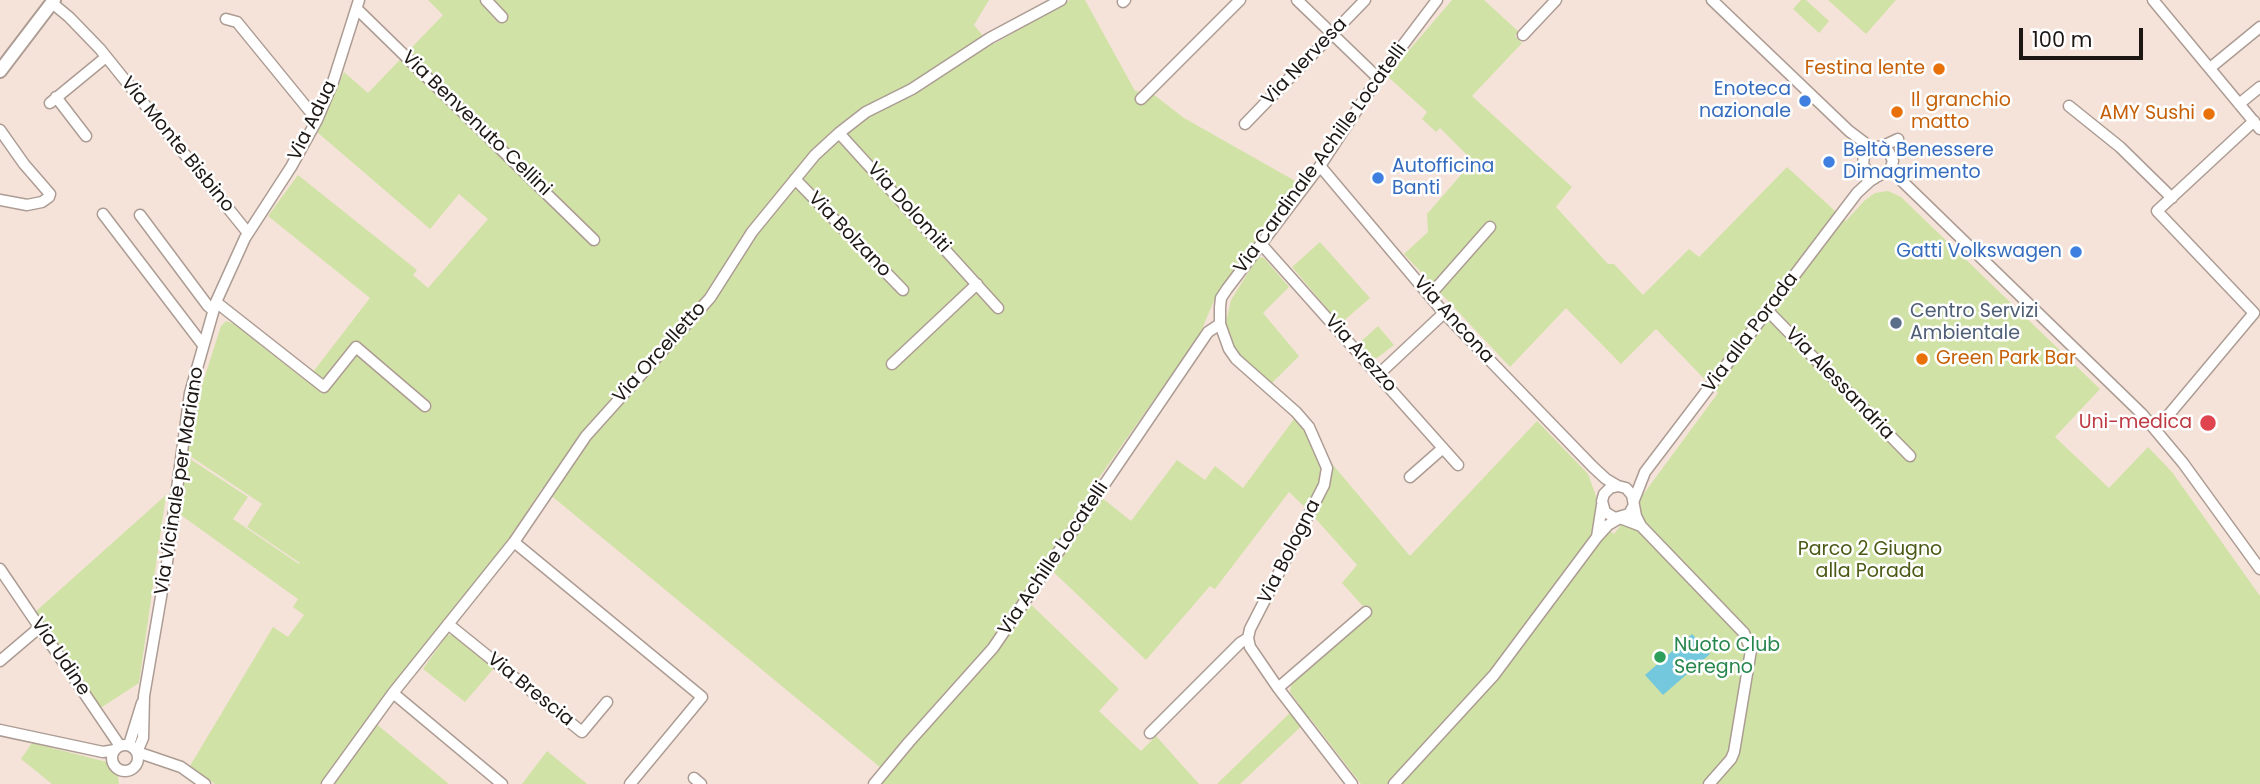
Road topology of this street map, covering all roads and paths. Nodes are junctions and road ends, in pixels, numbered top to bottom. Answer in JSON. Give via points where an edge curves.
{"nodes":[{"id":1,"x":486,"y":0,"type":"edge"},
{"id":2,"x":1061,"y":0,"type":"edge"},
{"id":3,"x":1240,"y":0,"type":"edge"},
{"id":4,"x":1297,"y":0,"type":"edge"},
{"id":5,"x":1365,"y":0,"type":"edge"},
{"id":6,"x":1437,"y":0,"type":"edge"},
{"id":7,"x":1556,"y":0,"type":"edge"},
{"id":8,"x":2153,"y":0,"type":"edge"},
{"id":9,"x":52,"y":1,"type":"edge"},
{"id":10,"x":1720,"y":3,"type":"edge"},
{"id":11,"x":358,"y":4,"type":"edge"},
{"id":12,"x":502,"y":17,"type":"dead end"},
{"id":13,"x":226,"y":19,"type":"dead end"},
{"id":14,"x":2260,"y":27,"type":"edge"},
{"id":15,"x":1332,"y":33,"type":"junction"},
{"id":16,"x":1523,"y":35,"type":"dead end"},
{"id":17,"x":106,"y":57,"type":"junction"},
{"id":18,"x":2210,"y":68,"type":"junction"},
{"id":19,"x":0,"y":71,"type":"edge"},
{"id":20,"x":1378,"y":78,"type":"junction"},
{"id":21,"x":2260,"y":87,"type":"edge"},
{"id":22,"x":1141,"y":99,"type":"dead end"},
{"id":23,"x":2239,"y":104,"type":"junction"},
{"id":24,"x":2069,"y":106,"type":"dead end"},
{"id":25,"x":317,"y":120,"type":"junction"},
{"id":26,"x":1245,"y":124,"type":"dead end"},
{"id":27,"x":2257,"y":125,"type":"edge"},
{"id":28,"x":0,"y":130,"type":"edge"},
{"id":29,"x":1849,"y":131,"type":"junction"},
{"id":30,"x":839,"y":133,"type":"junction"},
{"id":31,"x":86,"y":136,"type":"dead end"},
{"id":32,"x":1878,"y":147,"type":"junction"},
{"id":33,"x":1892,"y":161,"type":"junction"},
{"id":34,"x":1863,"y":163,"type":"junction"},
{"id":35,"x":1320,"y":166,"type":"junction"},
{"id":36,"x":1880,"y":176,"type":"junction"},
{"id":37,"x":794,"y":179,"type":"junction"},
{"id":38,"x":1902,"y":181,"type":"junction"},
{"id":39,"x":1857,"y":193,"type":"junction"},
{"id":40,"x":2172,"y":198,"type":"junction"},
{"id":41,"x":0,"y":200,"type":"edge"},
{"id":42,"x":103,"y":214,"type":"dead end"},
{"id":43,"x":140,"y":215,"type":"dead end"},
{"id":44,"x":1490,"y":228,"type":"dead end"},
{"id":45,"x":248,"y":233,"type":"junction"},
{"id":46,"x":594,"y":240,"type":"dead end"},
{"id":47,"x":1261,"y":244,"type":"junction"},
{"id":48,"x":977,"y":284,"type":"junction"},
{"id":49,"x":903,"y":290,"type":"dead end"},
{"id":50,"x":1430,"y":295,"type":"junction"},
{"id":51,"x":215,"y":306,"type":"junction"},
{"id":52,"x":998,"y":308,"type":"dead end"},
{"id":53,"x":1768,"y":311,"type":"junction"},
{"id":54,"x":1444,"y":313,"type":"junction"},
{"id":55,"x":1220,"y":324,"type":"junction"},
{"id":56,"x":203,"y":345,"type":"junction"},
{"id":57,"x":892,"y":364,"type":"dead end"},
{"id":58,"x":1379,"y":374,"type":"junction"},
{"id":59,"x":425,"y":407,"type":"dead end"},
{"id":60,"x":2156,"y":430,"type":"junction"},
{"id":61,"x":1443,"y":448,"type":"junction"},
{"id":62,"x":1910,"y":456,"type":"dead end"},
{"id":63,"x":1458,"y":465,"type":"dead end"},
{"id":64,"x":1593,"y":467,"type":"junction"},
{"id":65,"x":1645,"y":472,"type":"junction"},
{"id":66,"x":1410,"y":477,"type":"dead end"},
{"id":67,"x":1620,"y":486,"type":"junction"},
{"id":68,"x":1602,"y":501,"type":"junction"},
{"id":69,"x":1634,"y":502,"type":"junction"},
{"id":70,"x":1620,"y":518,"type":"junction"},
{"id":71,"x":1641,"y":526,"type":"junction"},
{"id":72,"x":1597,"y":537,"type":"junction"},
{"id":73,"x":514,"y":542,"type":"junction"},
{"id":74,"x":0,"y":569,"type":"edge"},
{"id":75,"x":2260,"y":569,"type":"edge"},
{"id":76,"x":1366,"y":612,"type":"dead end"},
{"id":77,"x":448,"y":624,"type":"junction"},
{"id":78,"x":40,"y":626,"type":"junction"},
{"id":79,"x":1248,"y":638,"type":"junction"},
{"id":80,"x":0,"y":661,"type":"edge"},
{"id":81,"x":1279,"y":688,"type":"junction"},
{"id":82,"x":393,"y":693,"type":"junction"},
{"id":83,"x":607,"y":702,"type":"dead end"},
{"id":84,"x":0,"y":730,"type":"edge"},
{"id":85,"x":139,"y":732,"type":"junction"},
{"id":86,"x":1150,"y":733,"type":"dead end"},
{"id":87,"x":125,"y":748,"type":"junction"},
{"id":88,"x":94,"y":750,"type":"junction"},
{"id":89,"x":162,"y":759,"type":"junction"},
{"id":90,"x":1731,"y":759,"type":"junction"},
{"id":91,"x":112,"y":761,"type":"junction"},
{"id":92,"x":129,"y":768,"type":"junction"},
{"id":93,"x":124,"y":783,"type":"edge"},
{"id":94,"x":205,"y":784,"type":"edge"},
{"id":95,"x":327,"y":784,"type":"edge"},
{"id":96,"x":502,"y":784,"type":"edge"},
{"id":97,"x":630,"y":784,"type":"edge"},
{"id":98,"x":874,"y":784,"type":"edge"},
{"id":99,"x":1352,"y":784,"type":"edge"},
{"id":100,"x":1394,"y":784,"type":"edge"},
{"id":101,"x":1709,"y":784,"type":"edge"},
{"id":102,"x":1721,"y":784,"type":"edge"}],
"edges":[{"from":1,"to":12,"type":"street"},
{"from":2,"to":30,"type":"street","name":"Via Orcelletto","via":[[866,112]]},
{"from":3,"to":22,"type":"street"},
{"from":4,"to":15,"type":"street"},
{"from":5,"to":15,"type":"street","name":"Via Nervesa"},
{"from":6,"to":20,"type":"street","name":"Via Cardinale Achille Locatelli"},
{"from":7,"to":16,"type":"street"},
{"from":8,"to":18,"type":"street"},
{"from":9,"to":17,"type":"street","name":"Via Monte Bisbino"},
{"from":9,"to":19,"type":"main road"},
{"from":10,"to":29,"type":"street"},
{"from":11,"to":25,"type":"street","name":"Via Adua"},
{"from":11,"to":46,"type":"street","name":"Via Benvenuto Cellini"},
{"from":13,"to":25,"type":"street","via":[[237,22]]},
{"from":14,"to":18,"type":"street"},
{"from":15,"to":20,"type":"street"},
{"from":15,"to":26,"type":"street","name":"Via Nervesa"},
{"from":17,"to":31,"type":"street","via":[[53,100]]},
{"from":17,"to":45,"type":"street","name":"Via Monte Bisbino"},
{"from":18,"to":23,"type":"street"},
{"from":20,"to":35,"type":"street","name":"Via Cardinale Achille Locatelli"},
{"from":21,"to":23,"type":"street"},
{"from":23,"to":27,"type":"street"},
{"from":24,"to":40,"type":"street"},
{"from":25,"to":45,"type":"street","name":"Via Adua"},
{"from":27,"to":40,"type":"street"},
{"from":28,"to":41,"type":"street","via":[[50,194],[42,202],[27,205]]},
{"from":29,"to":32,"type":"street"},
{"from":29,"to":34,"type":"street"},
{"from":30,"to":37,"type":"street","name":"Via Orcelletto"},
{"from":30,"to":48,"type":"street","name":"Via Dolomiti"},
{"from":32,"to":33,"type":"street"},
{"from":32,"to":33,"type":"street","via":[[1898,139]]},
{"from":32,"to":34,"type":"street","via":[[1867,151]]},
{"from":33,"to":36,"type":"street"},
{"from":33,"to":38,"type":"street"},
{"from":34,"to":36,"type":"street","via":[[1869,173]]},
{"from":34,"to":39,"type":"street","name":"Via alla Porada"},
{"from":35,"to":47,"type":"street","name":"Via Cardinale Achille Locatelli"},
{"from":35,"to":50,"type":"street","name":"Via Ancona"},
{"from":36,"to":38,"type":"street"},
{"from":36,"to":39,"type":"street","name":"Via alla Porada"},
{"from":37,"to":49,"type":"street","name":"Via Bolzano"},
{"from":37,"to":73,"type":"street","name":"Via Orcelletto","via":[[752,232],[710,298],[586,436]]},
{"from":38,"to":60,"type":"street"},
{"from":39,"to":53,"type":"street","name":"Via alla Porada"},
{"from":40,"to":60,"type":"street","via":[[2157,211],[2254,313]]},
{"from":42,"to":56,"type":"street"},
{"from":43,"to":51,"type":"street","via":[[208,306]]},
{"from":44,"to":50,"type":"street"},
{"from":45,"to":51,"type":"street","name":"Via Vicinale per Mariano"},
{"from":47,"to":55,"type":"street","name":"Via Cardinale Achille Locatelli","via":[[1221,298]]},
{"from":47,"to":58,"type":"street","name":"Via Arezzo"},
{"from":48,"to":52,"type":"street","name":"Via Dolomiti"},
{"from":48,"to":57,"type":"street"},
{"from":50,"to":54,"type":"street","name":"Via Ancona"},
{"from":51,"to":56,"type":"street","name":"Via Vicinale per Mariano"},
{"from":51,"to":59,"type":"street","via":[[324,387],[356,347]]},
{"from":53,"to":62,"type":"street","name":"Via Alessandria"},
{"from":53,"to":65,"type":"street","name":"Via alla Porada"},
{"from":54,"to":58,"type":"street"},
{"from":54,"to":64,"type":"street","name":"Via Ancona"},
{"from":55,"to":79,"type":"street","name":"Via Bologna","via":[[1236,359],[1309,427],[1327,467],[1324,485]]},
{"from":55,"to":98,"type":"street","name":"Via Achille Locatelli","via":[[1208,332],[993,648]]},
{"from":56,"to":85,"type":"street","name":"Via Vicinale per Mariano","via":[[184,426]]},
{"from":58,"to":61,"type":"street","name":"Via Arezzo"},
{"from":60,"to":75,"type":"street"},
{"from":61,"to":63,"type":"street","name":"Via Arezzo"},
{"from":61,"to":66,"type":"street"},
{"from":64,"to":67,"type":"street","name":"Via Ancona"},
{"from":64,"to":68,"type":"street","name":"Via Ancona"},
{"from":65,"to":67,"type":"street","name":"Via alla Porada"},
{"from":65,"to":69,"type":"street","name":"Via alla Porada"},
{"from":67,"to":68,"type":"street","via":[[1609,488]]},
{"from":67,"to":69,"type":"street","via":[[1630,491]]},
{"from":68,"to":70,"type":"street","via":[[1608,515]]},
{"from":68,"to":72,"type":"street"},
{"from":69,"to":70,"type":"street","via":[[1629,514]]},
{"from":69,"to":71,"type":"street"},
{"from":70,"to":71,"type":"street"},
{"from":70,"to":72,"type":"street"},
{"from":71,"to":90,"type":"street","via":[[1744,633],[1751,650],[1741,724]]},
{"from":72,"to":100,"type":"street","via":[[1494,675]]},
{"from":73,"to":77,"type":"street","name":"Via Orcelletto"},
{"from":73,"to":97,"type":"street","via":[[702,696]]},
{"from":74,"to":78,"type":"street","name":"Via Udine"},
{"from":76,"to":81,"type":"street"},
{"from":77,"to":82,"type":"street","name":"Via Orcelletto"},
{"from":77,"to":83,"type":"street","name":"Via Brescia","via":[[582,732]]},
{"from":78,"to":80,"type":"street"},
{"from":78,"to":87,"type":"street","name":"Via Udine"},
{"from":79,"to":81,"type":"street"},
{"from":79,"to":86,"type":"street"},
{"from":81,"to":99,"type":"street"},
{"from":82,"to":95,"type":"street","name":"Via Orcelletto"},
{"from":82,"to":96,"type":"street"},
{"from":84,"to":88,"type":"street"},
{"from":85,"to":87,"type":"street","name":"Via Vicinale per Mariano"},
{"from":85,"to":89,"type":"street"},
{"from":87,"to":88,"type":"street"},
{"from":87,"to":89,"type":"street"},
{"from":87,"to":91,"type":"street","name":"Via Vicinale per Mariano"},
{"from":87,"to":92,"type":"street"},
{"from":88,"to":91,"type":"street"},
{"from":89,"to":92,"type":"street"},
{"from":89,"to":94,"type":"street"},
{"from":90,"to":101,"type":"street"},
{"from":90,"to":102,"type":"street"},
{"from":91,"to":92,"type":"street"},
{"from":92,"to":93,"type":"street"}]}
